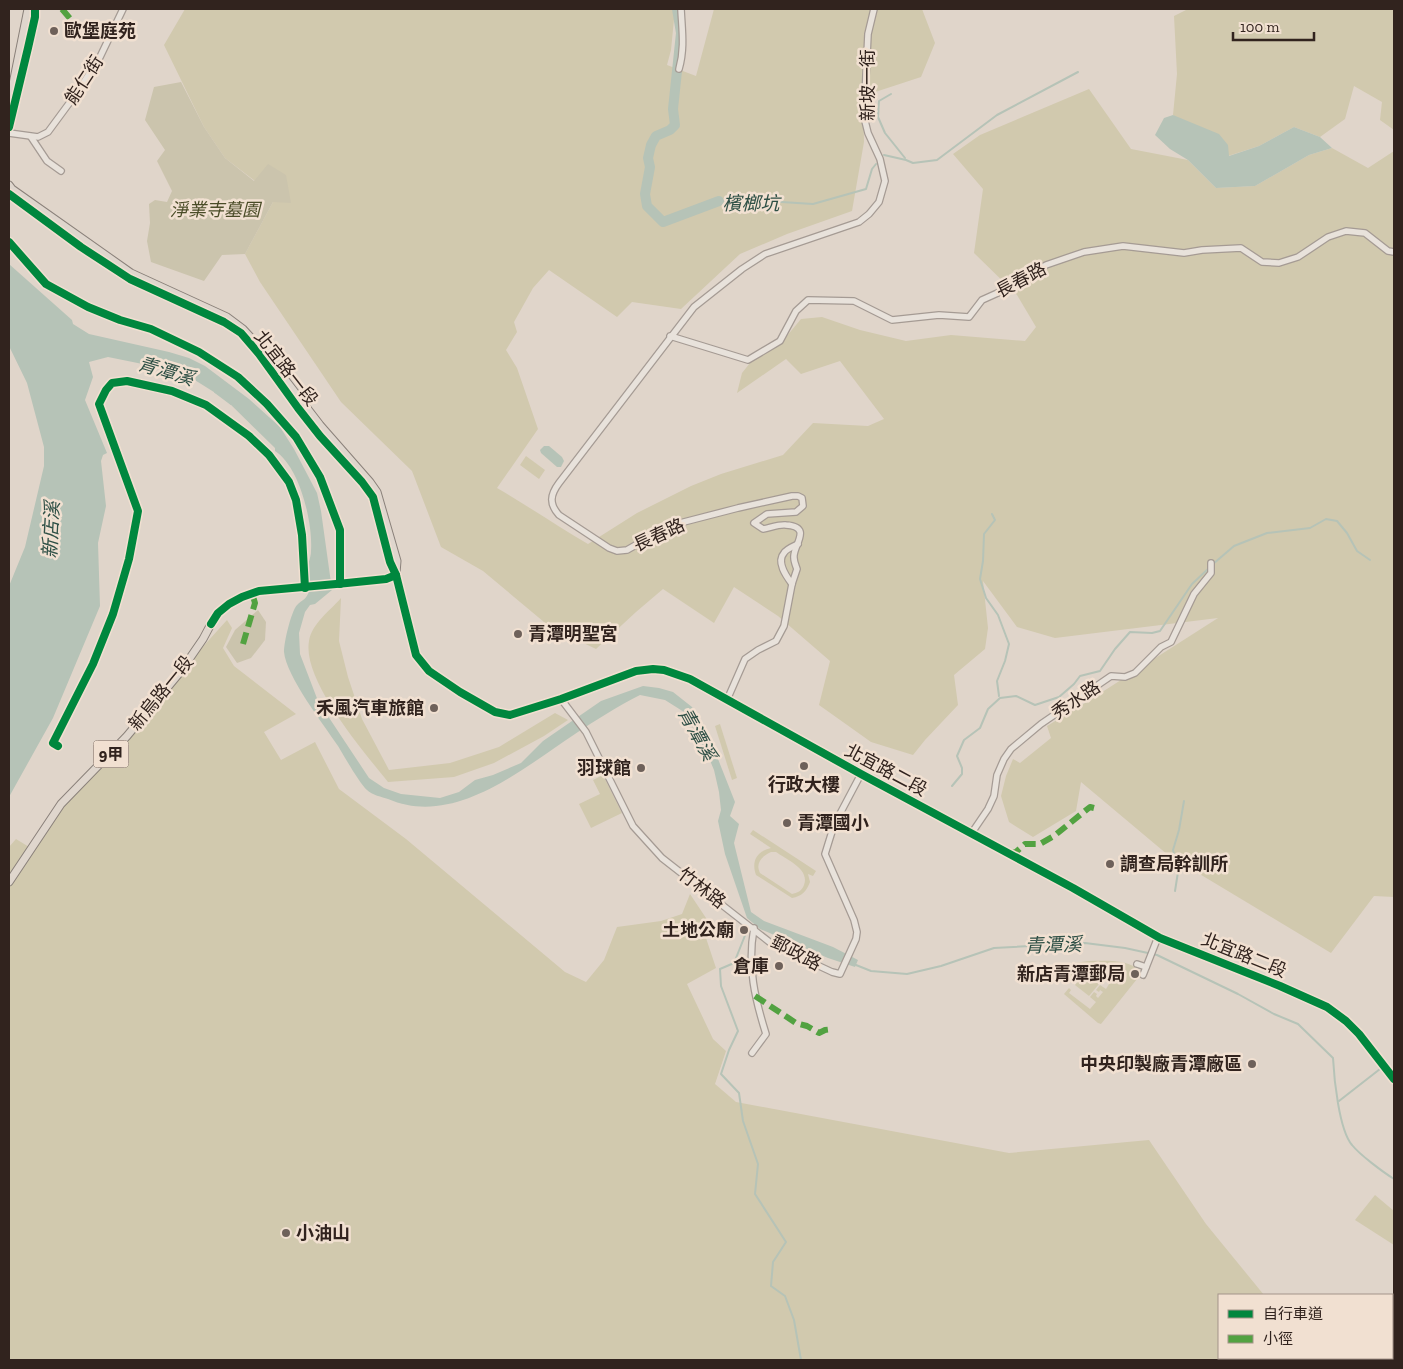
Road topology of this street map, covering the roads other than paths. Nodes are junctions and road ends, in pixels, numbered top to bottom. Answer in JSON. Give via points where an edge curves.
{"nodes":[{"id":1,"x":28,"y":9,"type":"edge"},
{"id":2,"x":35,"y":9,"type":"edge"},
{"id":3,"x":123,"y":9,"type":"edge"},
{"id":4,"x":681,"y":9,"type":"edge"},
{"id":5,"x":874,"y":9,"type":"edge"},
{"id":6,"x":679,"y":69,"type":"dead end"},
{"id":7,"x":9,"y":104,"type":"edge"},
{"id":8,"x":9,"y":127,"type":"edge"},
{"id":9,"x":9,"y":133,"type":"edge"},
{"id":10,"x":32,"y":137,"type":"junction"},
{"id":11,"x":880,"y":159,"type":"joint"},
{"id":12,"x":60,"y":171,"type":"dead end"},
{"id":13,"x":9,"y":184,"type":"edge"},
{"id":14,"x":9,"y":194,"type":"edge"},
{"id":15,"x":1394,"y":252,"type":"edge"},
{"id":16,"x":670,"y":336,"type":"junction"},
{"id":17,"x":798,"y":544,"type":"junction"},
{"id":18,"x":1211,"y":563,"type":"dead end"},
{"id":19,"x":396,"y":576,"type":"junction"},
{"id":20,"x":792,"y":584,"type":"junction"},
{"id":21,"x":562,"y":699,"type":"junction"},
{"id":22,"x":727,"y":700,"type":"junction"},
{"id":23,"x":861,"y":774,"type":"junction"},
{"id":24,"x":971,"y":834,"type":"junction"},
{"id":25,"x":9,"y":882,"type":"edge"},
{"id":26,"x":754,"y":928,"type":"junction"},
{"id":27,"x":1158,"y":940,"type":"junction"},
{"id":28,"x":1137,"y":964,"type":"dead end"},
{"id":29,"x":1147,"y":965,"type":"junction"},
{"id":30,"x":1143,"y":975,"type":"dead end"},
{"id":31,"x":752,"y":1054,"type":"dead end"},
{"id":32,"x":1394,"y":1079,"type":"edge"}],
"edges":[{"from":1,"to":7,"type":"main road"},
{"from":2,"to":8,"type":"main road"},
{"from":3,"to":10,"type":"street","name":"能仁街","via":[[100,57],[79,90],[48,132],[44,136]]},
{"from":4,"to":6,"type":"street","via":[[684,42]]},
{"from":5,"to":11,"type":"street","name":"新坡一街","via":[[868,34],[864,117]]},
{"from":9,"to":10,"type":"street"},
{"from":10,"to":12,"type":"street","via":[[47,161]]},
{"from":11,"to":16,"type":"street","name":"長春路","via":[[885,181],[878,202],[869,214],[859,222],[765,254],[694,307]]},
{"from":13,"to":19,"type":"main road","name":"北宜路一段","via":[[131,273],[227,317],[243,328],[377,492],[397,561]]},
{"from":14,"to":19,"type":"main road","name":"北宜路一段","via":[[130,279],[224,322],[240,333],[372,497]]},
{"from":15,"to":16,"type":"street","name":"長春路","via":[[1365,233],[1355,231],[1328,237],[1298,257],[1279,263],[1262,262],[1241,248],[1184,253],[1123,246],[1084,252],[1046,266],[982,300],[969,318],[939,315],[892,320],[854,301],[808,300],[796,311],[780,341],[748,360]]},
{"from":16,"to":17,"type":"street","name":"長春路","via":[[555,488],[551,503],[554,509],[587,535],[617,551],[627,550],[680,523],[798,496],[803,506],[796,512],[767,514],[754,523],[763,529],[786,525],[796,528],[801,537]]},
{"from":17,"to":20,"type":"street","name":"長春路","via":[[793,557],[798,569]]},
{"from":17,"to":20,"type":"street","via":[[784,553],[781,561],[785,576]]},
{"from":18,"to":24,"type":"street","name":"秀水路","via":[[1211,573],[1194,594],[1171,642],[1160,647],[1135,674],[1111,676],[1041,724],[1011,749],[997,775],[988,810]]},
{"from":19,"to":21,"type":"main road","name":"北宜路二段","via":[[416,655],[429,671],[496,712],[510,715]]},
{"from":19,"to":25,"type":"main road","name":"新烏路一段","number":"9甲","via":[[259,591],[229,604],[218,613],[180,672],[127,736],[61,804]]},
{"from":20,"to":22,"type":"street","name":"長春路","via":[[784,626],[776,642],[745,659]]},
{"from":21,"to":22,"type":"main road","name":"北宜路二段","via":[[636,671],[652,669],[690,679]]},
{"from":21,"to":26,"type":"street","name":"竹林路","via":[[586,732],[633,826],[642,837],[662,858]]},
{"from":22,"to":23,"type":"main road","name":"北宜路二段"},
{"from":23,"to":24,"type":"main road","name":"北宜路二段"},
{"from":23,"to":26,"type":"street","name":"郵政路","via":[[834,826],[826,854],[857,932],[840,974],[772,944]]},
{"from":24,"to":27,"type":"main road","name":"北宜路二段","via":[[1073,888]]},
{"from":26,"to":31,"type":"street","via":[[750,949],[755,996],[766,1034]]},
{"from":27,"to":29,"type":"street"},
{"from":27,"to":32,"type":"main road","name":"北宜路二段","via":[[1327,1007],[1356,1030]]},
{"from":28,"to":29,"type":"street"},
{"from":29,"to":30,"type":"street"}]}
